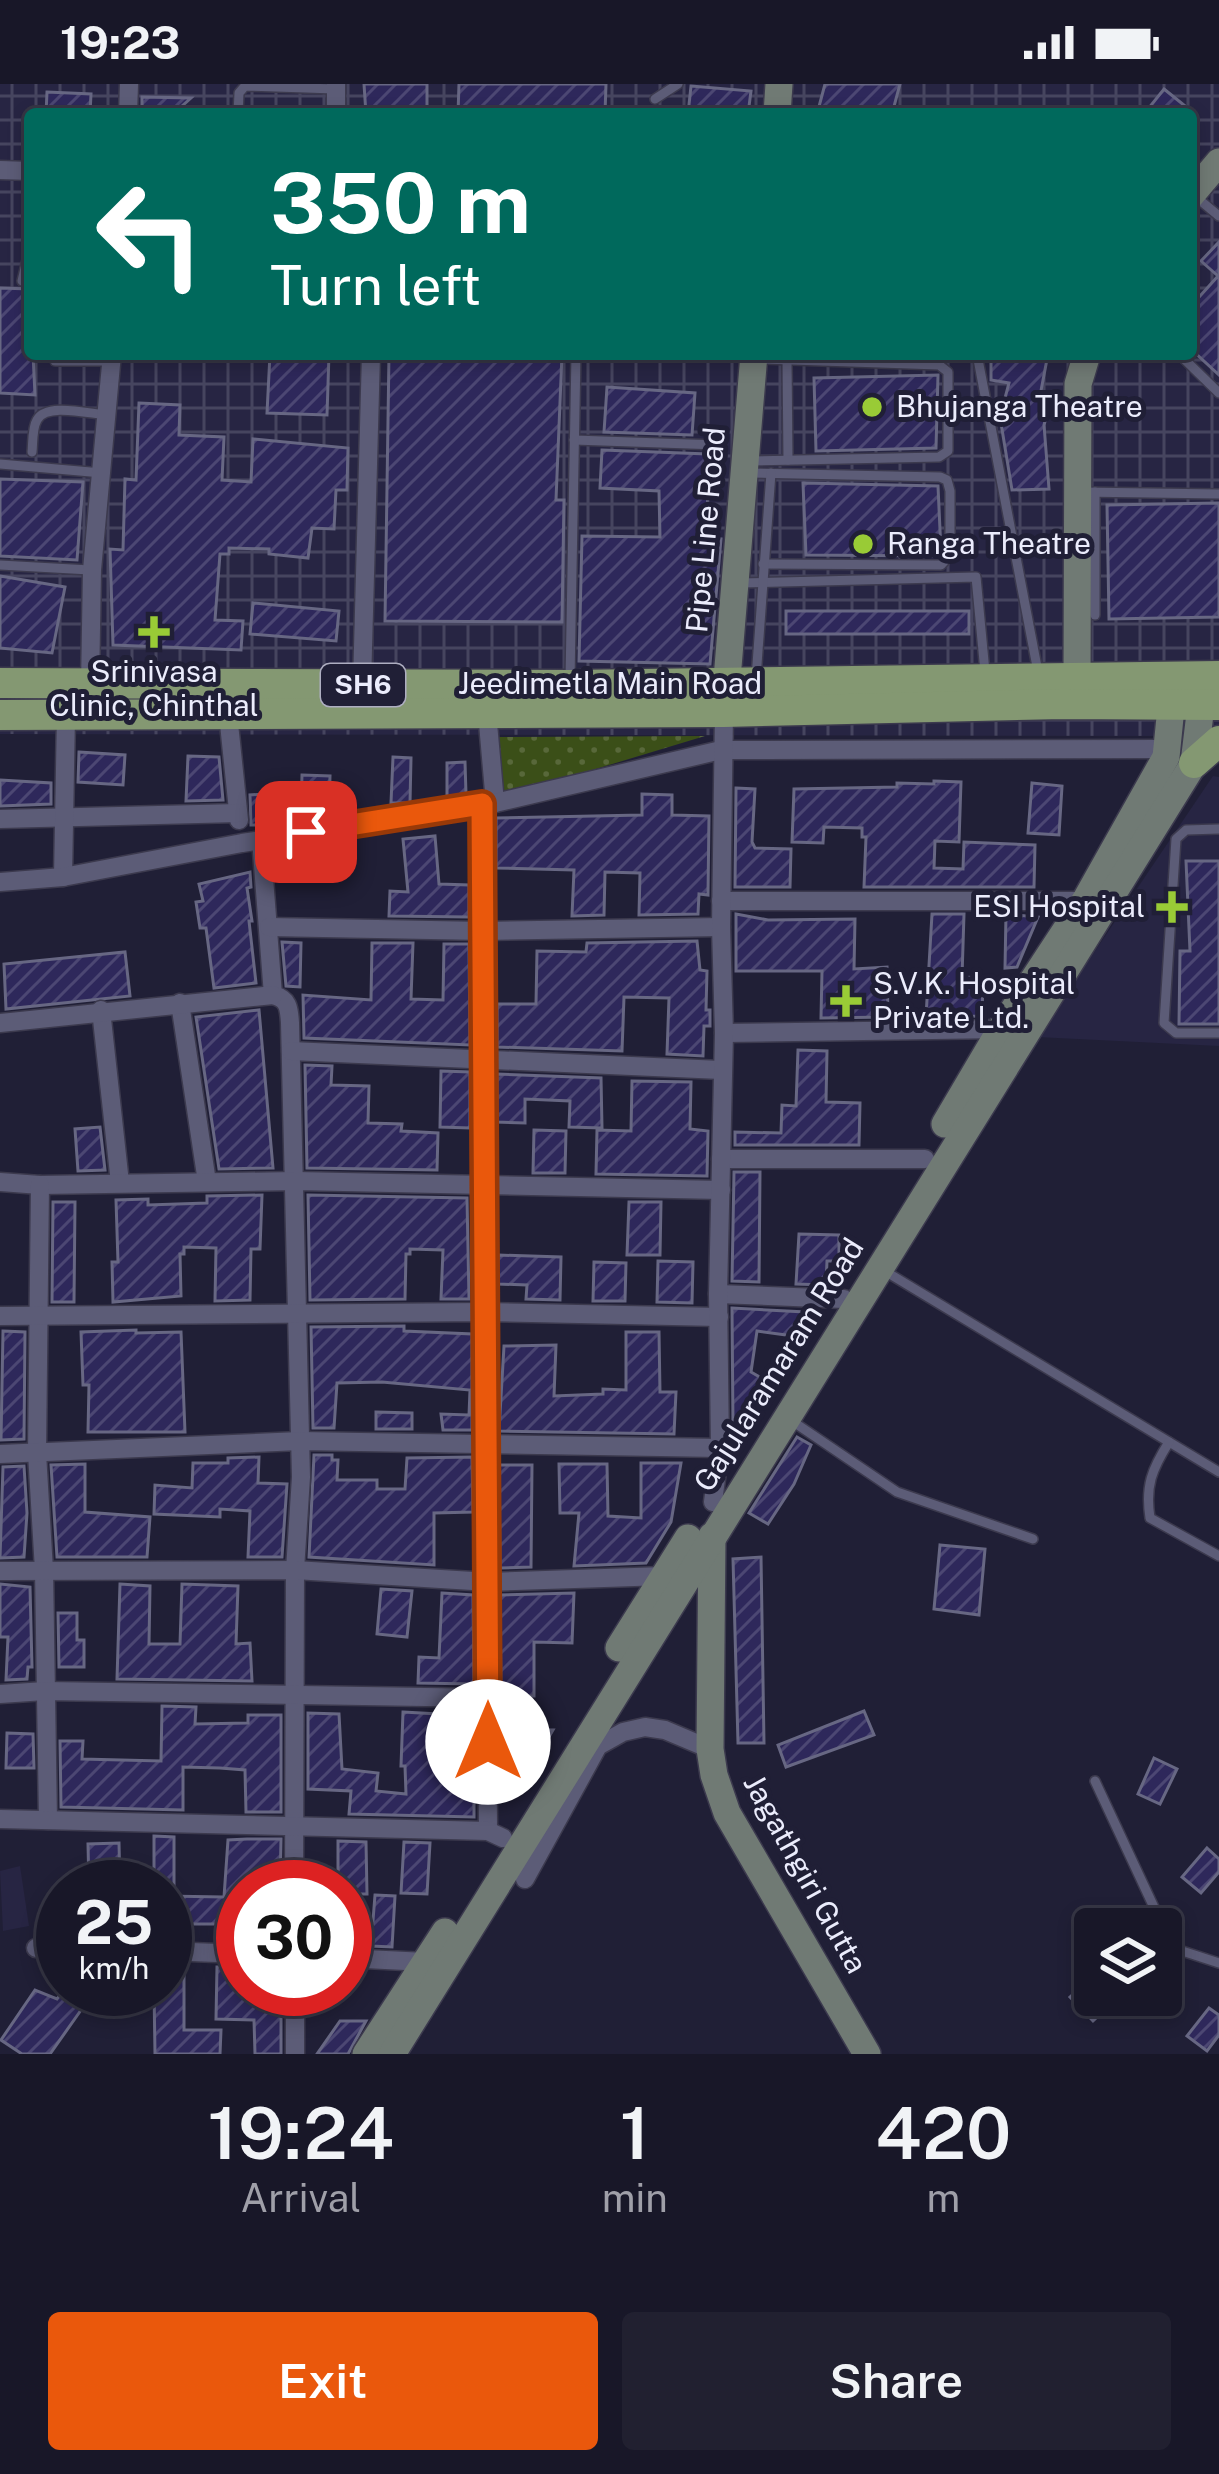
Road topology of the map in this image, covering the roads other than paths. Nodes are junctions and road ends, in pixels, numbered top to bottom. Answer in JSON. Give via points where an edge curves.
{"nodes":[{"id":1,"x":678,"y":84,"type":"edge"},
{"id":2,"x":336,"y":86,"type":"edge"},
{"id":3,"x":655,"y":99,"type":"dead end"},
{"id":4,"x":238,"y":108,"type":"edge"},
{"id":5,"x":1219,"y":162,"type":"edge"},
{"id":6,"x":1197,"y":188,"type":"edge"},
{"id":7,"x":24,"y":272,"type":"edge"},
{"id":8,"x":22,"y":281,"type":"dead end"},
{"id":9,"x":69,"y":360,"type":"edge"},
{"id":10,"x":112,"y":360,"type":"edge"},
{"id":11,"x":371,"y":360,"type":"edge"},
{"id":12,"x":576,"y":360,"type":"edge"},
{"id":13,"x":754,"y":360,"type":"edge"},
{"id":14,"x":788,"y":360,"type":"joint"},
{"id":15,"x":978,"y":360,"type":"edge"},
{"id":16,"x":1085,"y":360,"type":"edge"},
{"id":17,"x":1185,"y":360,"type":"edge"},
{"id":18,"x":55,"y":361,"type":"dead end"},
{"id":19,"x":1219,"y":393,"type":"edge"},
{"id":20,"x":108,"y":415,"type":"junction"},
{"id":21,"x":574,"y":440,"type":"junction"},
{"id":22,"x":718,"y":445,"type":"dead end"},
{"id":23,"x":32,"y":452,"type":"dead end"},
{"id":24,"x":788,"y":460,"type":"junction"},
{"id":25,"x":0,"y":464,"type":"edge"},
{"id":26,"x":753,"y":469,"type":"junction"},
{"id":27,"x":104,"y":473,"type":"junction"},
{"id":28,"x":1086,"y":492,"type":"junction"},
{"id":29,"x":1219,"y":494,"type":"edge"},
{"id":30,"x":1086,"y":539,"type":"junction"},
{"id":31,"x":763,"y":564,"type":"junction"},
{"id":32,"x":0,"y":565,"type":"edge"},
{"id":33,"x":92,"y":570,"type":"junction"},
{"id":34,"x":748,"y":582,"type":"junction"},
{"id":35,"x":1095,"y":614,"type":"dead end"},
{"id":36,"x":1077,"y":676,"type":"junction"},
{"id":37,"x":1039,"y":677,"type":"junction"},
{"id":38,"x":986,"y":680,"type":"junction"},
{"id":39,"x":897,"y":681,"type":"junction"},
{"id":40,"x":0,"y":683,"type":"edge"},
{"id":41,"x":362,"y":685,"type":"junction"},
{"id":42,"x":569,"y":685,"type":"junction"},
{"id":43,"x":90,"y":686,"type":"junction"},
{"id":44,"x":735,"y":693,"type":"junction"},
{"id":45,"x":1201,"y":694,"type":"edge"},
{"id":46,"x":488,"y":712,"type":"junction"},
{"id":47,"x":228,"y":714,"type":"junction"},
{"id":48,"x":0,"y":715,"type":"edge"},
{"id":49,"x":66,"y":715,"type":"junction"},
{"id":50,"x":1219,"y":741,"type":"edge"},
{"id":51,"x":721,"y":750,"type":"junction"},
{"id":52,"x":1181,"y":756,"type":"junction"},
{"id":53,"x":489,"y":804,"type":"junction"},
{"id":54,"x":238,"y":813,"type":"junction"},
{"id":55,"x":64,"y":818,"type":"junction"},
{"id":56,"x":0,"y":819,"type":"edge"},
{"id":57,"x":1219,"y":829,"type":"edge"},
{"id":58,"x":252,"y":841,"type":"junction"},
{"id":59,"x":63,"y":877,"type":"junction"},
{"id":60,"x":0,"y":882,"type":"edge"},
{"id":61,"x":1085,"y":901,"type":"junction"},
{"id":62,"x":721,"y":902,"type":"junction"},
{"id":63,"x":721,"y":926,"type":"junction"},
{"id":64,"x":269,"y":927,"type":"junction"},
{"id":65,"x":484,"y":931,"type":"junction"},
{"id":66,"x":273,"y":995,"type":"junction"},
{"id":67,"x":180,"y":1004,"type":"junction"},
{"id":68,"x":100,"y":1010,"type":"junction"},
{"id":69,"x":0,"y":1023,"type":"edge"},
{"id":70,"x":1000,"y":1030,"type":"junction"},
{"id":71,"x":724,"y":1033,"type":"junction"},
{"id":72,"x":1219,"y":1033,"type":"edge"},
{"id":73,"x":291,"y":1052,"type":"junction"},
{"id":74,"x":485,"y":1059,"type":"junction"},
{"id":75,"x":721,"y":1070,"type":"junction"},
{"id":76,"x":721,"y":1159,"type":"junction"},
{"id":77,"x":925,"y":1160,"type":"junction"},
{"id":78,"x":296,"y":1181,"type":"junction"},
{"id":79,"x":0,"y":1182,"type":"edge"},
{"id":80,"x":207,"y":1182,"type":"junction"},
{"id":81,"x":120,"y":1183,"type":"junction"},
{"id":82,"x":40,"y":1185,"type":"junction"},
{"id":83,"x":484,"y":1186,"type":"junction"},
{"id":84,"x":721,"y":1190,"type":"junction"},
{"id":85,"x":878,"y":1267,"type":"junction"},
{"id":86,"x":718,"y":1294,"type":"junction"},
{"id":87,"x":844,"y":1299,"type":"junction"},
{"id":88,"x":483,"y":1312,"type":"junction"},
{"id":89,"x":40,"y":1315,"type":"junction"},
{"id":90,"x":299,"y":1315,"type":"junction"},
{"id":91,"x":0,"y":1316,"type":"edge"},
{"id":92,"x":718,"y":1316,"type":"junction"},
{"id":93,"x":786,"y":1417,"type":"junction"},
{"id":94,"x":299,"y":1441,"type":"junction"},
{"id":95,"x":1169,"y":1442,"type":"junction"},
{"id":96,"x":486,"y":1445,"type":"junction"},
{"id":97,"x":720,"y":1448,"type":"junction"},
{"id":98,"x":37,"y":1453,"type":"junction"},
{"id":99,"x":0,"y":1454,"type":"edge"},
{"id":100,"x":1219,"y":1472,"type":"edge"},
{"id":101,"x":712,"y":1502,"type":"junction"},
{"id":102,"x":712,"y":1533,"type":"junction"},
{"id":103,"x":1033,"y":1539,"type":"dead end"},
{"id":104,"x":1219,"y":1556,"type":"edge"},
{"id":105,"x":44,"y":1570,"type":"junction"},
{"id":106,"x":295,"y":1570,"type":"junction"},
{"id":107,"x":0,"y":1571,"type":"edge"},
{"id":108,"x":664,"y":1576,"type":"junction"},
{"id":109,"x":489,"y":1582,"type":"junction"},
{"id":110,"x":45,"y":1691,"type":"junction"},
{"id":111,"x":0,"y":1694,"type":"edge"},
{"id":112,"x":296,"y":1698,"type":"junction"},
{"id":113,"x":488,"y":1698,"type":"junction"},
{"id":114,"x":710,"y":1749,"type":"junction"},
{"id":115,"x":1095,"y":1781,"type":"dead end"},
{"id":116,"x":0,"y":1820,"type":"edge"},
{"id":117,"x":48,"y":1820,"type":"junction"},
{"id":118,"x":292,"y":1826,"type":"junction"},
{"id":119,"x":496,"y":1835,"type":"junction"},
{"id":120,"x":293,"y":1860,"type":"edge"},
{"id":121,"x":525,"y":1879,"type":"dead end"},
{"id":122,"x":372,"y":1959,"type":"edge"},
{"id":123,"x":426,"y":1962,"type":"junction"},
{"id":124,"x":1219,"y":1963,"type":"edge"},
{"id":125,"x":295,"y":2016,"type":"edge"},
{"id":126,"x":392,"y":2041,"type":"edge"},
{"id":127,"x":295,"y":2054,"type":"edge"},
{"id":128,"x":366,"y":2054,"type":"edge"},
{"id":129,"x":867,"y":2054,"type":"edge"}],
"edges":[{"from":1,"to":3,"type":"lane"},
{"from":2,"to":4,"type":"lane","via":[[245,86]]},
{"from":5,"to":6,"type":"main road"},
{"from":7,"to":8,"type":"lane"},
{"from":9,"to":18,"type":"lane"},
{"from":10,"to":20,"type":"street"},
{"from":11,"to":41,"type":"street"},
{"from":12,"to":21,"type":"lane"},
{"from":13,"to":26,"type":"main road","name":"Pipe Line Road"},
{"from":14,"to":24,"type":"lane"},
{"from":14,"to":24,"type":"lane","via":[[939,365],[948,372],[948,451],[939,458]]},
{"from":15,"to":37,"type":"lane"},
{"from":16,"to":28,"type":"main road","via":[[1078,384]]},
{"from":17,"to":19,"type":"lane"},
{"from":20,"to":23,"type":"lane","via":[[40,414]]},
{"from":20,"to":27,"type":"street"},
{"from":21,"to":22,"type":"lane"},
{"from":21,"to":42,"type":"lane"},
{"from":24,"to":26,"type":"lane"},
{"from":25,"to":27,"type":"lane"},
{"from":26,"to":31,"type":"lane"},
{"from":26,"to":31,"type":"lane","via":[[946,480],[950,491],[950,555],[941,565]]},
{"from":26,"to":34,"type":"main road","name":"Pipe Line Road"},
{"from":27,"to":33,"type":"street"},
{"from":28,"to":29,"type":"lane"},
{"from":28,"to":30,"type":"main road"},
{"from":30,"to":35,"type":"lane"},
{"from":30,"to":36,"type":"main road"},
{"from":31,"to":34,"type":"lane"},
{"from":32,"to":33,"type":"lane"},
{"from":33,"to":43,"type":"street"},
{"from":34,"to":38,"type":"lane","via":[[976,577]]},
{"from":34,"to":44,"type":"main road","name":"Pipe Line Road"},
{"from":36,"to":37,"type":"main road","name":"Jeedimetla Main Road","number":"SH6"},
{"from":36,"to":45,"type":"main road","name":"Jeedimetla Main Road","number":"SH6"},
{"from":37,"to":38,"type":"main road","name":"Jeedimetla Main Road","number":"SH6"},
{"from":38,"to":39,"type":"main road","name":"Jeedimetla Main Road","number":"SH6"},
{"from":39,"to":44,"type":"main road","name":"Jeedimetla Main Road","number":"SH6"},
{"from":39,"to":45,"type":"main road","via":[[933,693]]},
{"from":40,"to":43,"type":"main road","name":"Jeedimetla Main Road","number":"SH6"},
{"from":41,"to":42,"type":"main road","name":"Jeedimetla Main Road","number":"SH6"},
{"from":41,"to":43,"type":"main road","name":"Jeedimetla Main Road","number":"SH6"},
{"from":42,"to":44,"type":"main road","name":"Jeedimetla Main Road","number":"SH6"},
{"from":44,"to":45,"type":"main road","name":"Jeedimetla Main Road","number":"SH6"},
{"from":44,"to":46,"type":"main road","name":"Jeedimetla Main Road","number":"SH6"},
{"from":44,"to":51,"type":"street"},
{"from":45,"to":52,"type":"main road","name":"Gajularamaram Road"},
{"from":46,"to":47,"type":"main road","name":"Jeedimetla Main Road","number":"SH6"},
{"from":46,"to":53,"type":"street"},
{"from":47,"to":49,"type":"main road","name":"Jeedimetla Main Road","number":"SH6"},
{"from":47,"to":54,"type":"street"},
{"from":48,"to":49,"type":"main road","name":"Jeedimetla Main Road","number":"SH6"},
{"from":49,"to":55,"type":"street"},
{"from":50,"to":52,"type":"main road"},
{"from":51,"to":52,"type":"street"},
{"from":51,"to":53,"type":"street"},
{"from":51,"to":62,"type":"street"},
{"from":52,"to":61,"type":"main road","name":"Gajularamaram Road"},
{"from":52,"to":85,"type":"main road","name":"Gajularamaram Road"},
{"from":53,"to":58,"type":"street"},
{"from":53,"to":65,"type":"street"},
{"from":54,"to":55,"type":"street"},
{"from":54,"to":58,"type":"street"},
{"from":55,"to":56,"type":"street"},
{"from":55,"to":59,"type":"street"},
{"from":57,"to":72,"type":"lane","via":[[1186,830],[1176,839],[1164,1023],[1176,1033]]},
{"from":58,"to":59,"type":"street"},
{"from":58,"to":64,"type":"street"},
{"from":59,"to":60,"type":"street"},
{"from":61,"to":62,"type":"street"},
{"from":61,"to":70,"type":"main road","name":"Gajularamaram Road"},
{"from":62,"to":63,"type":"street"},
{"from":63,"to":65,"type":"street"},
{"from":63,"to":71,"type":"street"},
{"from":64,"to":65,"type":"street"},
{"from":64,"to":66,"type":"street"},
{"from":65,"to":74,"type":"street"},
{"from":66,"to":67,"type":"street"},
{"from":66,"to":73,"type":"street","via":[[288,1005]]},
{"from":67,"to":68,"type":"street"},
{"from":67,"to":80,"type":"street"},
{"from":68,"to":69,"type":"street"},
{"from":68,"to":81,"type":"street"},
{"from":70,"to":71,"type":"street"},
{"from":70,"to":77,"type":"main road","name":"Gajularamaram Road"},
{"from":71,"to":75,"type":"street"},
{"from":73,"to":74,"type":"street"},
{"from":73,"to":78,"type":"street"},
{"from":74,"to":75,"type":"street"},
{"from":74,"to":83,"type":"street"},
{"from":75,"to":76,"type":"street"},
{"from":76,"to":77,"type":"street"},
{"from":76,"to":84,"type":"street"},
{"from":77,"to":87,"type":"main road","name":"Gajularamaram Road"},
{"from":78,"to":80,"type":"street"},
{"from":78,"to":83,"type":"street"},
{"from":78,"to":90,"type":"street"},
{"from":79,"to":82,"type":"street"},
{"from":80,"to":81,"type":"street"},
{"from":81,"to":82,"type":"street"},
{"from":82,"to":89,"type":"street"},
{"from":83,"to":84,"type":"street"},
{"from":83,"to":88,"type":"street"},
{"from":84,"to":86,"type":"street"},
{"from":85,"to":93,"type":"main road","name":"Gajularamaram Road"},
{"from":85,"to":95,"type":"lane"},
{"from":86,"to":87,"type":"street"},
{"from":86,"to":92,"type":"street"},
{"from":87,"to":101,"type":"main road","name":"Gajularamaram Road"},
{"from":88,"to":90,"type":"street"},
{"from":88,"to":92,"type":"street"},
{"from":88,"to":96,"type":"street"},
{"from":89,"to":90,"type":"street"},
{"from":89,"to":91,"type":"street"},
{"from":89,"to":98,"type":"street"},
{"from":90,"to":94,"type":"street"},
{"from":92,"to":97,"type":"street"},
{"from":93,"to":102,"type":"main road","name":"Gajularamaram Road"},
{"from":93,"to":103,"type":"lane","via":[[897,1492]]},
{"from":94,"to":96,"type":"street"},
{"from":94,"to":98,"type":"street"},
{"from":94,"to":106,"type":"street"},
{"from":95,"to":100,"type":"lane"},
{"from":95,"to":104,"type":"lane","via":[[1146,1492],[1150,1518]]},
{"from":96,"to":97,"type":"street"},
{"from":96,"to":109,"type":"street"},
{"from":97,"to":101,"type":"street"},
{"from":98,"to":99,"type":"street"},
{"from":98,"to":105,"type":"street"},
{"from":101,"to":102,"type":"main road","name":"Jagathgiri Gutta"},
{"from":101,"to":108,"type":"main road","name":"Gajularamaram Road"},
{"from":102,"to":114,"type":"main road","name":"Jagathgiri Gutta"},
{"from":102,"to":126,"type":"main road","name":"Gajularamaram Road"},
{"from":105,"to":106,"type":"street"},
{"from":105,"to":107,"type":"street"},
{"from":105,"to":110,"type":"street"},
{"from":106,"to":109,"type":"street"},
{"from":106,"to":112,"type":"street"},
{"from":108,"to":109,"type":"street"},
{"from":108,"to":119,"type":"main road","name":"Gajularamaram Road"},
{"from":109,"to":113,"type":"street"},
{"from":110,"to":111,"type":"street"},
{"from":110,"to":112,"type":"street"},
{"from":110,"to":117,"type":"street"},
{"from":112,"to":113,"type":"street"},
{"from":112,"to":118,"type":"street"},
{"from":113,"to":119,"type":"street"},
{"from":114,"to":121,"type":"street","via":[[645,1727],[598,1746]]},
{"from":114,"to":129,"type":"main road","name":"Jagathgiri Gutta","via":[[727,1813]]},
{"from":115,"to":124,"type":"lane","via":[[1173,1948]]},
{"from":116,"to":117,"type":"street"},
{"from":117,"to":118,"type":"street"},
{"from":118,"to":119,"type":"street"},
{"from":118,"to":120,"type":"street"},
{"from":119,"to":123,"type":"main road","name":"Gajularamaram Road"},
{"from":122,"to":123,"type":"street"},
{"from":123,"to":126,"type":"main road","name":"Gajularamaram Road"},
{"from":125,"to":127,"type":"street"},
{"from":126,"to":128,"type":"main road","name":"Gajularamaram Road"}]}
